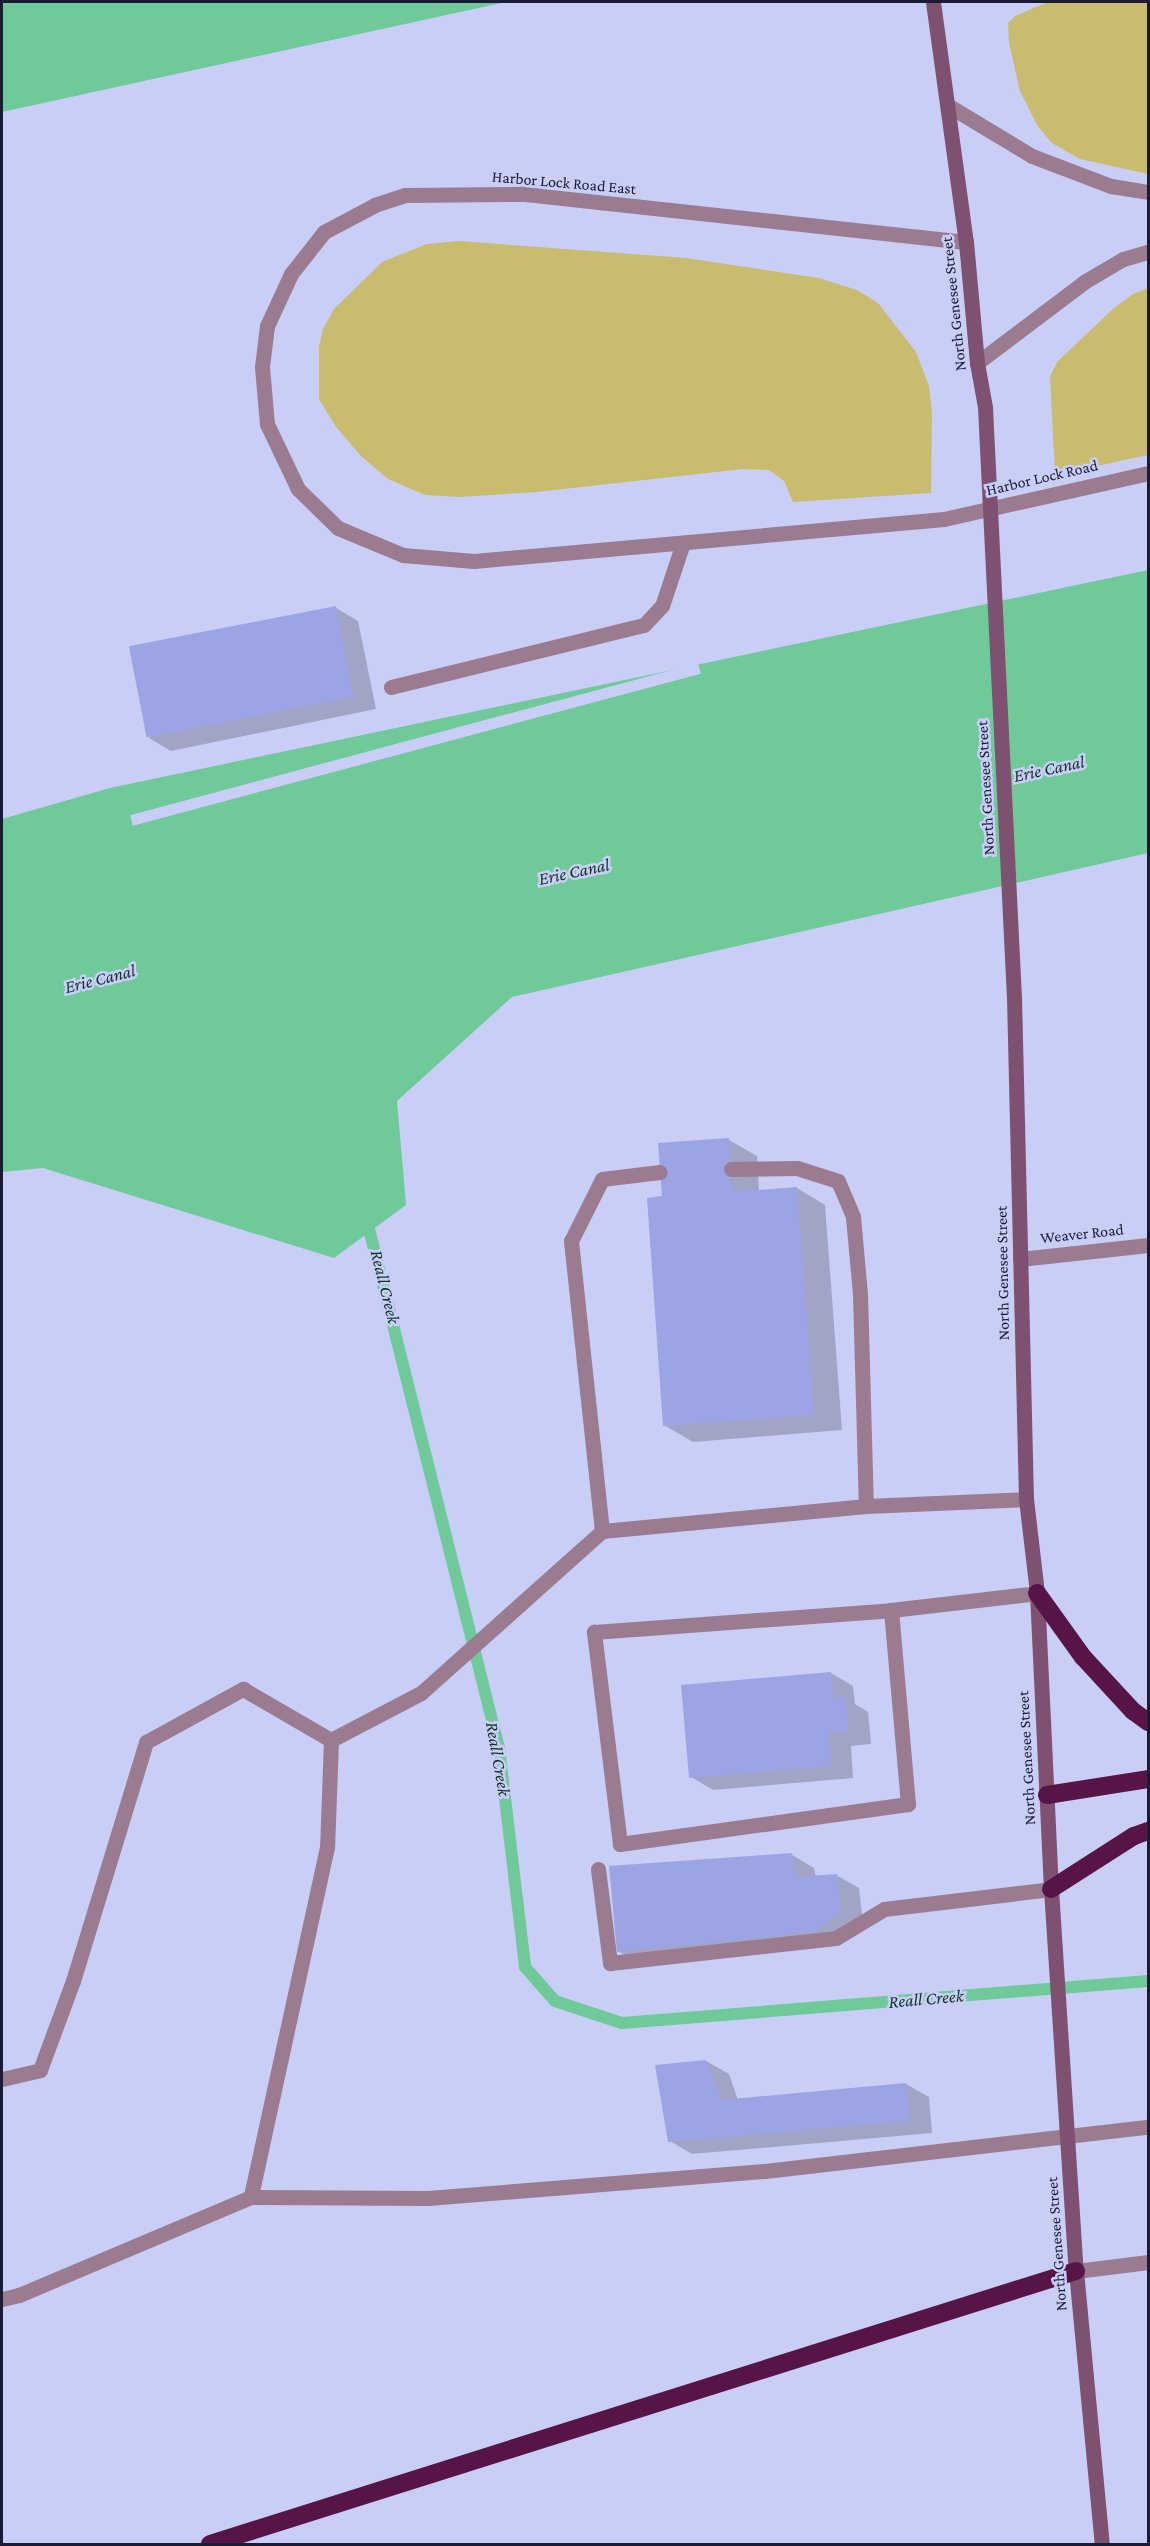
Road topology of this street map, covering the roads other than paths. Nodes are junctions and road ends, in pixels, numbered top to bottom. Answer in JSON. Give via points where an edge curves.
{"nodes":[{"id":1,"x":933,"y":2,"type":"edge"},
{"id":2,"x":949,"y":106,"type":"junction"},
{"id":3,"x":1149,"y":192,"type":"edge"},
{"id":4,"x":966,"y":242,"type":"junction"},
{"id":5,"x":1149,"y":252,"type":"edge"},
{"id":6,"x":977,"y":363,"type":"junction"},
{"id":7,"x":1149,"y":473,"type":"edge"},
{"id":8,"x":944,"y":519,"type":"joint"},
{"id":9,"x":682,"y":543,"type":"junction"},
{"id":10,"x":391,"y":687,"type":"dead end"},
{"id":11,"x":731,"y":1170,"type":"dead end"},
{"id":12,"x":660,"y":1172,"type":"dead end"},
{"id":13,"x":1149,"y":1245,"type":"edge"},
{"id":14,"x":1020,"y":1259,"type":"junction"},
{"id":15,"x":1026,"y":1499,"type":"junction"},
{"id":16,"x":866,"y":1506,"type":"junction"},
{"id":17,"x":602,"y":1532,"type":"junction"},
{"id":18,"x":1037,"y":1593,"type":"junction"},
{"id":19,"x":891,"y":1610,"type":"junction"},
{"id":20,"x":1149,"y":1722,"type":"edge"},
{"id":21,"x":331,"y":1740,"type":"junction"},
{"id":22,"x":1149,"y":1779,"type":"edge"},
{"id":23,"x":1047,"y":1795,"type":"junction"},
{"id":24,"x":1149,"y":1831,"type":"edge"},
{"id":25,"x":598,"y":1869,"type":"dead end"},
{"id":26,"x":1051,"y":1889,"type":"junction"},
{"id":27,"x":2,"y":2079,"type":"edge"},
{"id":28,"x":1149,"y":2127,"type":"edge"},
{"id":29,"x":1067,"y":2136,"type":"junction"},
{"id":30,"x":252,"y":2197,"type":"junction"},
{"id":31,"x":1146,"y":2263,"type":"edge"},
{"id":32,"x":1076,"y":2271,"type":"junction"},
{"id":33,"x":2,"y":2299,"type":"edge"},
{"id":34,"x":210,"y":2544,"type":"edge"},
{"id":35,"x":1102,"y":2544,"type":"edge"}],
"edges":[{"from":1,"to":2,"type":"main road","name":"North Genesee Street"},
{"from":2,"to":3,"type":"street","via":[[1032,156],[1111,186]]},
{"from":2,"to":4,"type":"main road","name":"North Genesee Street"},
{"from":4,"to":6,"type":"main road","name":"North Genesee Street"},
{"from":4,"to":9,"type":"street","name":"Harbor Lock Road East","via":[[521,194],[405,195],[375,205],[324,232],[291,274],[267,326],[262,368],[267,424],[298,489],[338,528],[403,555],[474,561]]},
{"from":5,"to":6,"type":"street","via":[[1123,260],[1084,282]]},
{"from":6,"to":14,"type":"main road","name":"North Genesee Street","bridge":true,"via":[[985,407],[1014,997]]},
{"from":7,"to":8,"type":"street","name":"Harbor Lock Road"},
{"from":8,"to":9,"type":"street","name":"Harbor Lock Road East"},
{"from":9,"to":10,"type":"street","via":[[662,606],[644,625]]},
{"from":11,"to":16,"type":"street","via":[[797,1168],[838,1181],[853,1217],[860,1294]]},
{"from":12,"to":17,"type":"street","via":[[602,1179],[571,1241]]},
{"from":13,"to":14,"type":"street","name":"Weaver Road"},
{"from":14,"to":15,"type":"main road","name":"North Genesee Street"},
{"from":15,"to":16,"type":"street"},
{"from":15,"to":18,"type":"main road","name":"North Genesee Street"},
{"from":16,"to":17,"type":"street"},
{"from":17,"to":21,"type":"street","via":[[422,1693]]},
{"from":18,"to":19,"type":"street"},
{"from":18,"to":20,"type":"highway","via":[[1083,1657],[1133,1711]]},
{"from":18,"to":23,"type":"main road","name":"North Genesee Street"},
{"from":19,"to":19,"type":"street","via":[[594,1632],[620,1844],[908,1804]]},
{"from":21,"to":27,"type":"street","via":[[243,1689],[146,1742],[73,1981],[40,2070]]},
{"from":21,"to":30,"type":"street","via":[[327,1847]]},
{"from":22,"to":23,"type":"highway"},
{"from":23,"to":26,"type":"main road","name":"North Genesee Street"},
{"from":24,"to":26,"type":"highway","via":[[1134,1836]]},
{"from":25,"to":26,"type":"street","via":[[610,1963],[836,1938],[884,1909]]},
{"from":26,"to":29,"type":"main road","name":"North Genesee Street"},
{"from":28,"to":29,"type":"street"},
{"from":29,"to":30,"type":"street","via":[[765,2171],[428,2198]]},
{"from":29,"to":32,"type":"main road","name":"North Genesee Street"},
{"from":30,"to":33,"type":"street"},
{"from":31,"to":32,"type":"street"},
{"from":32,"to":34,"type":"highway"},
{"from":32,"to":35,"type":"main road","name":"North Genesee Street"}]}
